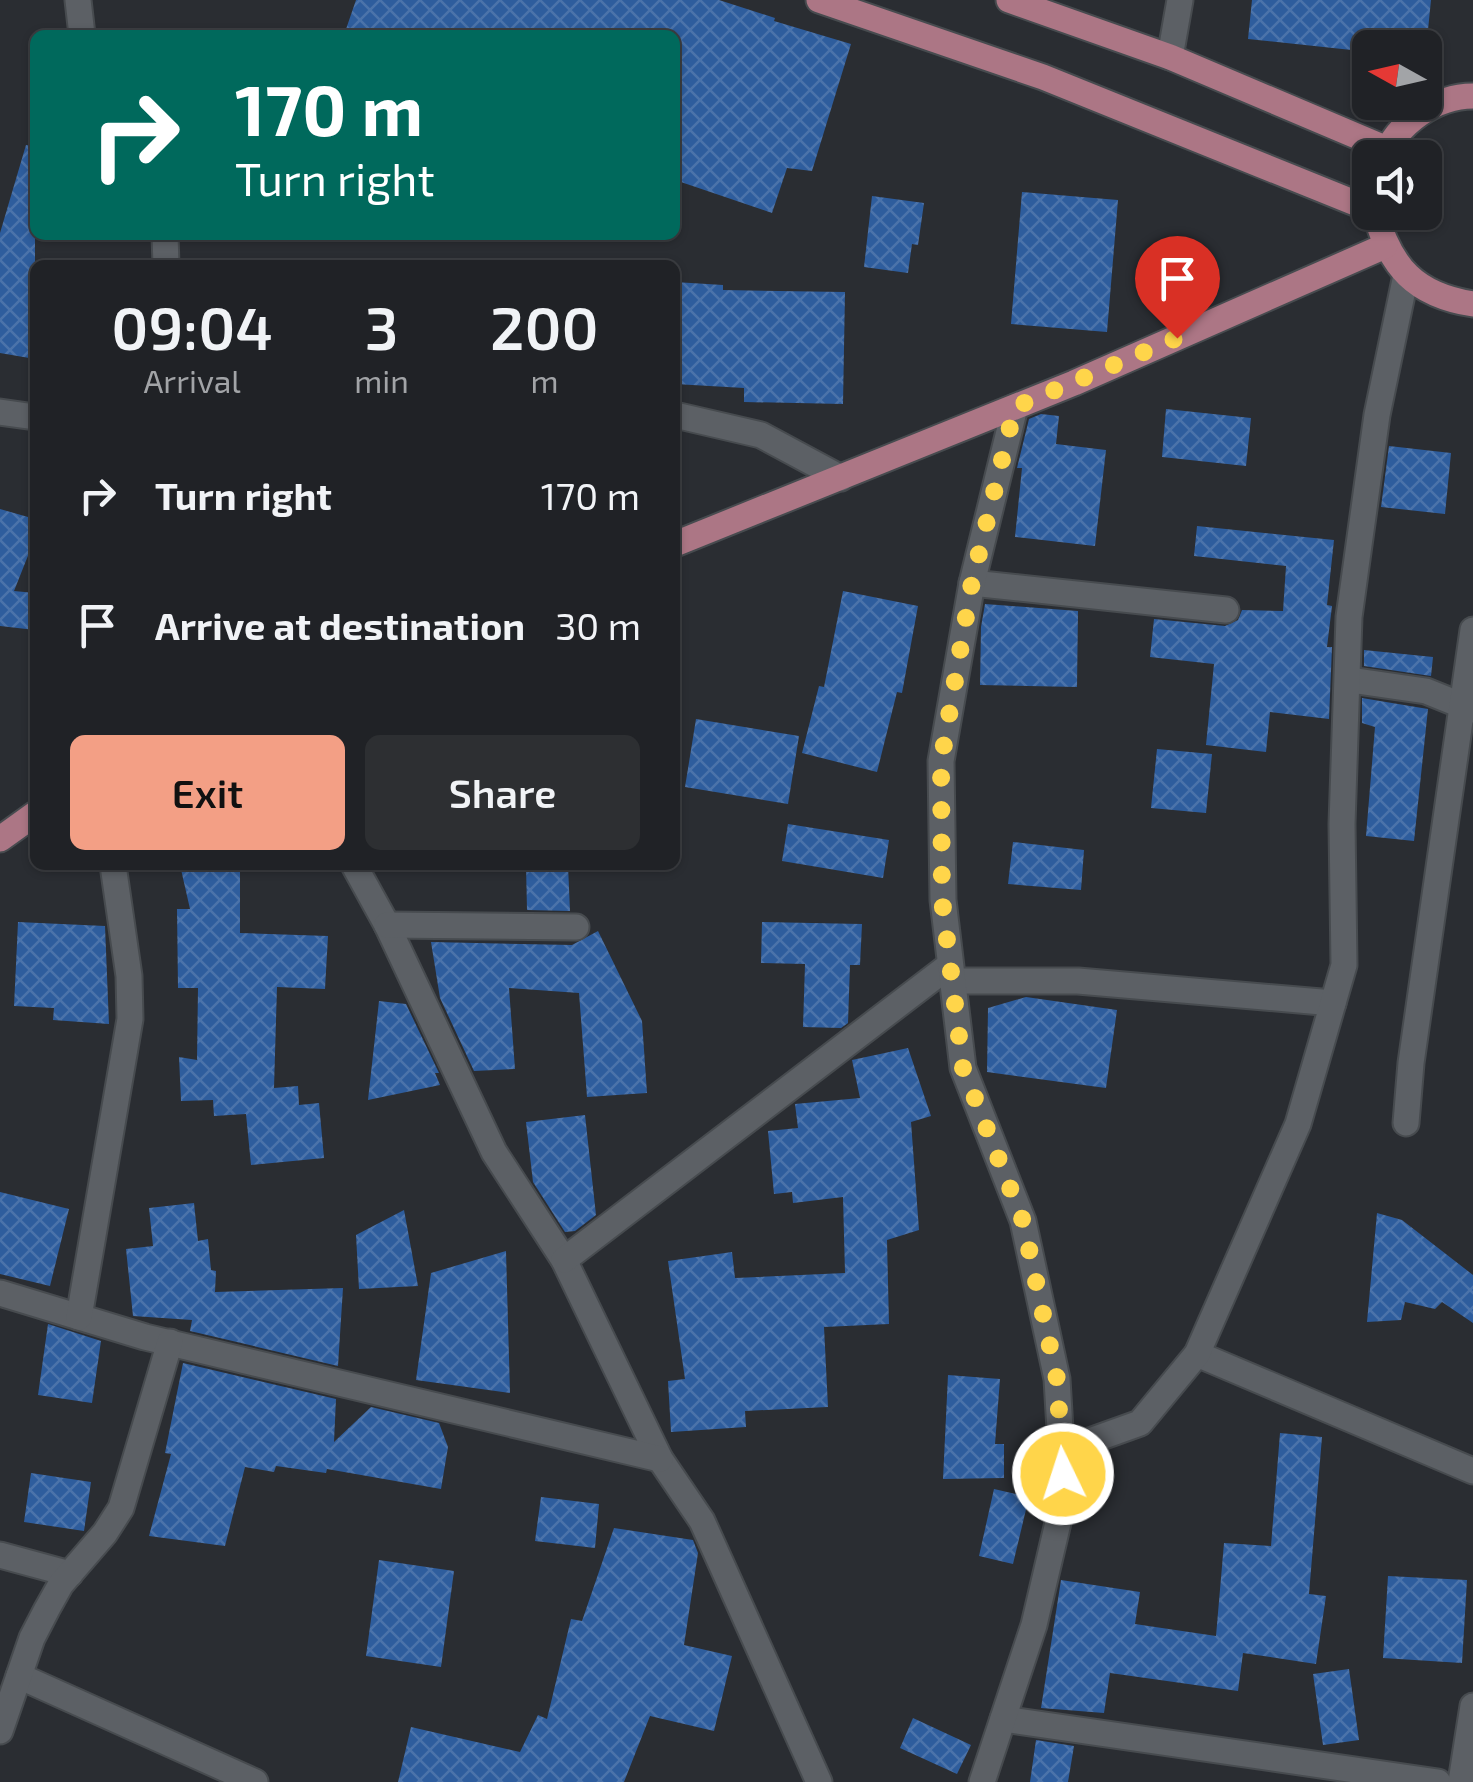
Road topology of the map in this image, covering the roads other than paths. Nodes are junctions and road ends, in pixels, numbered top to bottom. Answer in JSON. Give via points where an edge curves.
{"nodes":[{"id":1,"x":78,"y":0,"type":"edge"},
{"id":2,"x":819,"y":0,"type":"edge"},
{"id":3,"x":1009,"y":0,"type":"edge"},
{"id":4,"x":1180,"y":0,"type":"edge"},
{"id":5,"x":81,"y":30,"type":"edge"},
{"id":6,"x":1170,"y":57,"type":"junction"},
{"id":7,"x":1473,"y":96,"type":"edge"},
{"id":8,"x":1356,"y":140,"type":"edge"},
{"id":9,"x":1395,"y":140,"type":"edge"},
{"id":10,"x":1352,"y":203,"type":"edge"},
{"id":11,"x":1380,"y":230,"type":"edge"},
{"id":12,"x":1385,"y":246,"type":"junction"},
{"id":13,"x":1406,"y":275,"type":"junction"},
{"id":14,"x":1473,"y":304,"type":"edge"},
{"id":15,"x":1015,"y":407,"type":"junction"},
{"id":16,"x":0,"y":412,"type":"edge"},
{"id":17,"x":30,"y":416,"type":"edge"},
{"id":18,"x":680,"y":416,"type":"edge"},
{"id":19,"x":841,"y":478,"type":"junction"},
{"id":20,"x":680,"y":542,"type":"edge"},
{"id":21,"x":972,"y":582,"type":"junction"},
{"id":22,"x":1226,"y":610,"type":"dead end"},
{"id":23,"x":1473,"y":630,"type":"edge"},
{"id":24,"x":1350,"y":680,"type":"junction"},
{"id":25,"x":1468,"y":709,"type":"edge"},
{"id":26,"x":30,"y":818,"type":"edge"},
{"id":27,"x":0,"y":839,"type":"edge"},
{"id":28,"x":113,"y":870,"type":"edge"},
{"id":29,"x":357,"y":870,"type":"edge"},
{"id":30,"x":386,"y":925,"type":"junction"},
{"id":31,"x":576,"y":927,"type":"dead end"},
{"id":32,"x":951,"y":973,"type":"junction"},
{"id":33,"x":1333,"y":1003,"type":"junction"},
{"id":34,"x":1406,"y":1123,"type":"dead end"},
{"id":35,"x":564,"y":1260,"type":"junction"},
{"id":36,"x":0,"y":1294,"type":"edge"},
{"id":37,"x":79,"y":1317,"type":"junction"},
{"id":38,"x":170,"y":1342,"type":"junction"},
{"id":39,"x":1197,"y":1354,"type":"junction"},
{"id":40,"x":1062,"y":1451,"type":"junction"},
{"id":41,"x":660,"y":1459,"type":"junction"},
{"id":42,"x":1473,"y":1471,"type":"edge"},
{"id":43,"x":0,"y":1556,"type":"edge"},
{"id":44,"x":70,"y":1574,"type":"junction"},
{"id":45,"x":19,"y":1676,"type":"junction"},
{"id":46,"x":1473,"y":1706,"type":"edge"},
{"id":47,"x":1003,"y":1719,"type":"junction"},
{"id":48,"x":0,"y":1730,"type":"edge"},
{"id":49,"x":255,"y":1782,"type":"edge"},
{"id":50,"x":819,"y":1782,"type":"edge"},
{"id":51,"x":982,"y":1782,"type":"edge"},
{"id":52,"x":1438,"y":1782,"type":"edge"},
{"id":53,"x":1460,"y":1782,"type":"edge"}],
"edges":[{"from":1,"to":5,"type":"street"},
{"from":2,"to":10,"type":"main road","via":[[1042,78]]},
{"from":3,"to":6,"type":"main road"},
{"from":4,"to":6,"type":"street"},
{"from":6,"to":8,"type":"main road"},
{"from":7,"to":9,"type":"main road","via":[[1432,106]]},
{"from":11,"to":12,"type":"main road"},
{"from":12,"to":13,"type":"main road"},
{"from":12,"to":15,"type":"main road"},
{"from":13,"to":14,"type":"main road","via":[[1436,295]]},
{"from":13,"to":24,"type":"street","via":[[1377,415],[1350,617]]},
{"from":15,"to":19,"type":"main road"},
{"from":15,"to":21,"type":"street"},
{"from":16,"to":17,"type":"street"},
{"from":18,"to":19,"type":"street","via":[[760,435]]},
{"from":19,"to":20,"type":"main road"},
{"from":21,"to":22,"type":"street"},
{"from":21,"to":32,"type":"street","via":[[941,762],[942,900]]},
{"from":23,"to":25,"type":"street"},
{"from":24,"to":25,"type":"street","via":[[1426,691]]},
{"from":24,"to":33,"type":"street","via":[[1344,965]]},
{"from":25,"to":34,"type":"street"},
{"from":26,"to":27,"type":"main road"},
{"from":28,"to":37,"type":"street","via":[[130,1018]]},
{"from":29,"to":30,"type":"street"},
{"from":30,"to":31,"type":"street"},
{"from":30,"to":35,"type":"street","via":[[494,1152]]},
{"from":32,"to":33,"type":"street"},
{"from":32,"to":35,"type":"street"},
{"from":32,"to":40,"type":"street","via":[[963,1068],[1023,1221],[1057,1379]]},
{"from":33,"to":39,"type":"street","via":[[1298,1124]]},
{"from":35,"to":41,"type":"street"},
{"from":36,"to":37,"type":"street"},
{"from":37,"to":38,"type":"street"},
{"from":38,"to":41,"type":"street"},
{"from":38,"to":44,"type":"street","via":[[121,1508]]},
{"from":39,"to":40,"type":"street","via":[[1140,1423]]},
{"from":39,"to":42,"type":"street"},
{"from":40,"to":47,"type":"street","via":[[1064,1497]]},
{"from":41,"to":50,"type":"street","via":[[702,1521]]},
{"from":43,"to":44,"type":"street"},
{"from":44,"to":45,"type":"street","via":[[32,1638]]},
{"from":45,"to":48,"type":"street"},
{"from":45,"to":49,"type":"street"},
{"from":46,"to":53,"type":"street"},
{"from":47,"to":51,"type":"street"},
{"from":47,"to":52,"type":"street"}]}
